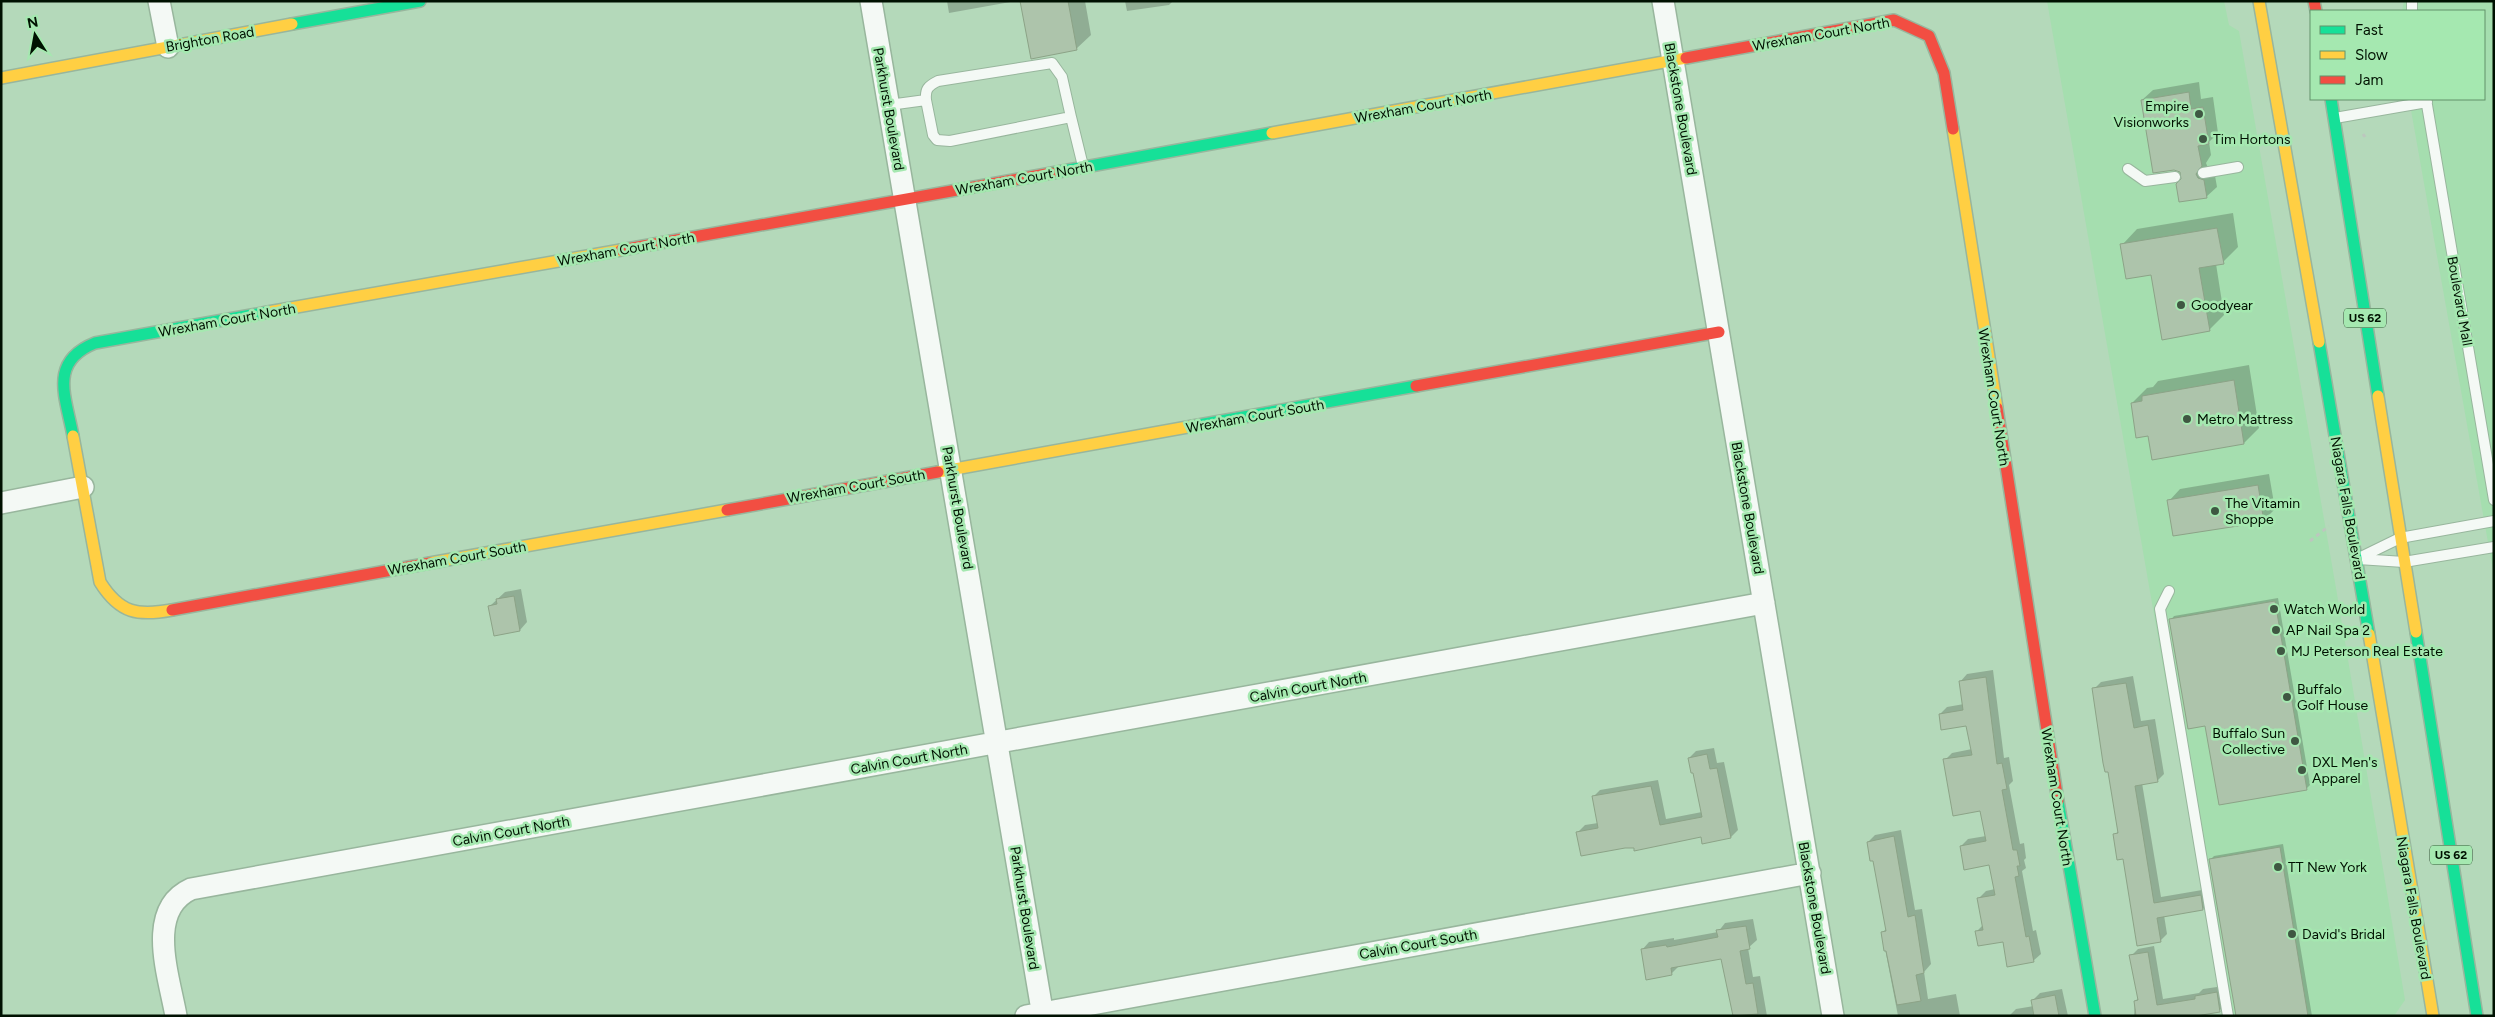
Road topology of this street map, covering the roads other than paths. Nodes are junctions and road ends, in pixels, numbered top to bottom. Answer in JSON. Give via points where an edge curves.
{"nodes":[{"id":1,"x":159,"y":1,"type":"edge"},
{"id":2,"x":420,"y":1,"type":"edge"},
{"id":3,"x":871,"y":1,"type":"edge"},
{"id":4,"x":1663,"y":1,"type":"edge"},
{"id":5,"x":2259,"y":1,"type":"edge"},
{"id":6,"x":168,"y":47,"type":"junction"},
{"id":7,"x":1673,"y":62,"type":"junction"},
{"id":8,"x":1,"y":78,"type":"edge"},
{"id":9,"x":926,"y":100,"type":"junction"},
{"id":10,"x":2330,"y":100,"type":"edge"},
{"id":11,"x":2427,"y":101,"type":"edge"},
{"id":12,"x":889,"y":105,"type":"junction"},
{"id":13,"x":1071,"y":117,"type":"junction"},
{"id":14,"x":2334,"y":118,"type":"junction"},
{"id":15,"x":2238,"y":167,"type":"dead end"},
{"id":16,"x":1083,"y":168,"type":"junction"},
{"id":17,"x":2128,"y":169,"type":"dead end"},
{"id":18,"x":2203,"y":173,"type":"dead end"},
{"id":19,"x":2175,"y":178,"type":"dead end"},
{"id":20,"x":905,"y":200,"type":"junction"},
{"id":21,"x":1719,"y":332,"type":"junction"},
{"id":22,"x":951,"y":469,"type":"junction"},
{"id":23,"x":83,"y":487,"type":"junction"},
{"id":24,"x":2494,"y":500,"type":"edge"},
{"id":25,"x":1,"y":503,"type":"edge"},
{"id":26,"x":2494,"y":521,"type":"edge"},
{"id":27,"x":2400,"y":538,"type":"junction"},
{"id":28,"x":2494,"y":547,"type":"edge"},
{"id":29,"x":2357,"y":559,"type":"junction"},
{"id":30,"x":2404,"y":562,"type":"junction"},
{"id":31,"x":2169,"y":591,"type":"dead end"},
{"id":32,"x":1764,"y":603,"type":"junction"},
{"id":33,"x":998,"y":743,"type":"junction"},
{"id":34,"x":1810,"y":873,"type":"junction"},
{"id":35,"x":1037,"y":1015,"type":"edge"},
{"id":36,"x":176,"y":1016,"type":"edge"},
{"id":37,"x":1834,"y":1016,"type":"edge"},
{"id":38,"x":2095,"y":1016,"type":"edge"},
{"id":39,"x":2228,"y":1016,"type":"edge"},
{"id":40,"x":2433,"y":1016,"type":"edge"},
{"id":41,"x":2477,"y":1016,"type":"edge"}],
"edges":[{"from":1,"to":6,"type":"street"},
{"from":2,"to":6,"type":"street","name":"Brighton Road"},
{"from":3,"to":12,"type":"street","name":"Parkhurst Boulevard"},
{"from":4,"to":7,"type":"street","name":"Blackstone Boulevard"},
{"from":5,"to":29,"type":"street","name":"Niagara Falls Boulevard"},
{"from":6,"to":8,"type":"street","name":"Brighton Road"},
{"from":7,"to":16,"type":"street","name":"Wrexham Court North"},
{"from":7,"to":21,"type":"street","name":"Blackstone Boulevard"},
{"from":7,"to":38,"type":"street","name":"Wrexham Court North","via":[[1894,20],[1929,36],[1944,73],[2075,908]]},
{"from":9,"to":12,"type":"lane"},
{"from":9,"to":13,"type":"lane","via":[[933,135],[938,140],[950,141]]},
{"from":9,"to":13,"type":"lane","via":[[925,91],[938,81],[1052,63],[1062,77]]},
{"from":10,"to":14,"type":"street","number":"US 62"},
{"from":11,"to":14,"type":"lane","name":"Boulevard Mall"},
{"from":11,"to":24,"type":"lane","name":"Boulevard Mall"},
{"from":12,"to":20,"type":"street","name":"Parkhurst Boulevard"},
{"from":13,"to":16,"type":"lane"},
{"from":14,"to":27,"type":"street","number":"US 62"},
{"from":15,"to":18,"type":"lane"},
{"from":16,"to":20,"type":"street","name":"Wrexham Court North"},
{"from":17,"to":19,"type":"lane","via":[[2145,181]]},
{"from":20,"to":22,"type":"street","name":"Parkhurst Boulevard"},
{"from":20,"to":23,"type":"street","name":"Wrexham Court North","via":[[86,346],[67,362],[62,378]]},
{"from":21,"to":22,"type":"street","name":"Wrexham Court South"},
{"from":21,"to":32,"type":"street","name":"Blackstone Boulevard"},
{"from":22,"to":23,"type":"street","name":"Wrexham Court South","via":[[148,614],[132,612],[118,605],[100,582]]},
{"from":22,"to":33,"type":"street","name":"Parkhurst Boulevard"},
{"from":23,"to":25,"type":"street"},
{"from":26,"to":27,"type":"lane"},
{"from":27,"to":29,"type":"lane"},
{"from":27,"to":30,"type":"street","number":"US 62"},
{"from":28,"to":30,"type":"lane"},
{"from":29,"to":30,"type":"lane"},
{"from":29,"to":40,"type":"street","name":"Niagara Falls Boulevard"},
{"from":30,"to":41,"type":"street","number":"US 62"},
{"from":31,"to":39,"type":"lane","via":[[2160,609]]},
{"from":32,"to":33,"type":"street","name":"Calvin Court North"},
{"from":32,"to":34,"type":"street","name":"Blackstone Boulevard"},
{"from":33,"to":35,"type":"street","name":"Parkhurst Boulevard"},
{"from":33,"to":36,"type":"street","name":"Calvin Court North","via":[[192,889],[172,903],[164,918],[163,934]]},
{"from":34,"to":35,"type":"street","name":"Calvin Court South"},
{"from":34,"to":37,"type":"street","name":"Blackstone Boulevard"}]}
